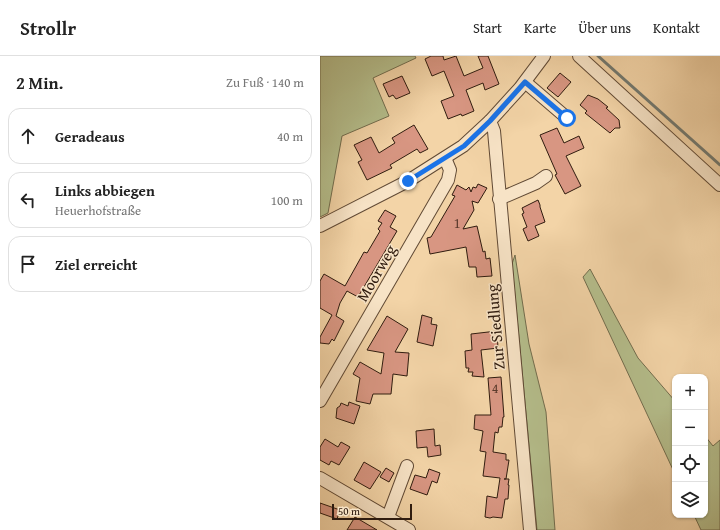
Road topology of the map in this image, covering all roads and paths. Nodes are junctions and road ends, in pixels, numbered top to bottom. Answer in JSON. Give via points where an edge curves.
{"nodes":[{"id":1,"x":544,"y":56,"type":"edge"},
{"id":2,"x":579,"y":56,"type":"edge"},
{"id":3,"x":525,"y":82,"type":"junction"},
{"id":4,"x":567,"y":118,"type":"dead end"},
{"id":5,"x":490,"y":121,"type":"junction"},
{"id":6,"x":445,"y":158,"type":"junction"},
{"id":7,"x":546,"y":176,"type":"dead end"},
{"id":8,"x":720,"y":185,"type":"edge"},
{"id":9,"x":500,"y":199,"type":"junction"},
{"id":10,"x":320,"y":226,"type":"edge"},
{"id":11,"x":320,"y":401,"type":"edge"},
{"id":12,"x":407,"y":466,"type":"dead end"},
{"id":13,"x":320,"y":478,"type":"edge"},
{"id":14,"x":388,"y":517,"type":"junction"},
{"id":15,"x":410,"y":530,"type":"edge"},
{"id":16,"x":530,"y":530,"type":"edge"}],
"edges":[{"from":1,"to":3,"type":"street"},
{"from":2,"to":8,"type":"street"},
{"from":3,"to":4,"type":"street"},
{"from":3,"to":5,"type":"street"},
{"from":5,"to":6,"type":"street","via":[[464,146]]},
{"from":5,"to":9,"type":"street","name":"Zur Siedlung","via":[[494,131]]},
{"from":6,"to":10,"type":"street","via":[[408,181]]},
{"from":6,"to":11,"type":"street","name":"Moorweg","via":[[450,170],[448,180]]},
{"from":7,"to":9,"type":"street"},
{"from":9,"to":16,"type":"street","name":"Zur Siedlung"},
{"from":12,"to":14,"type":"street"},
{"from":13,"to":14,"type":"street"},
{"from":14,"to":15,"type":"street"}]}
